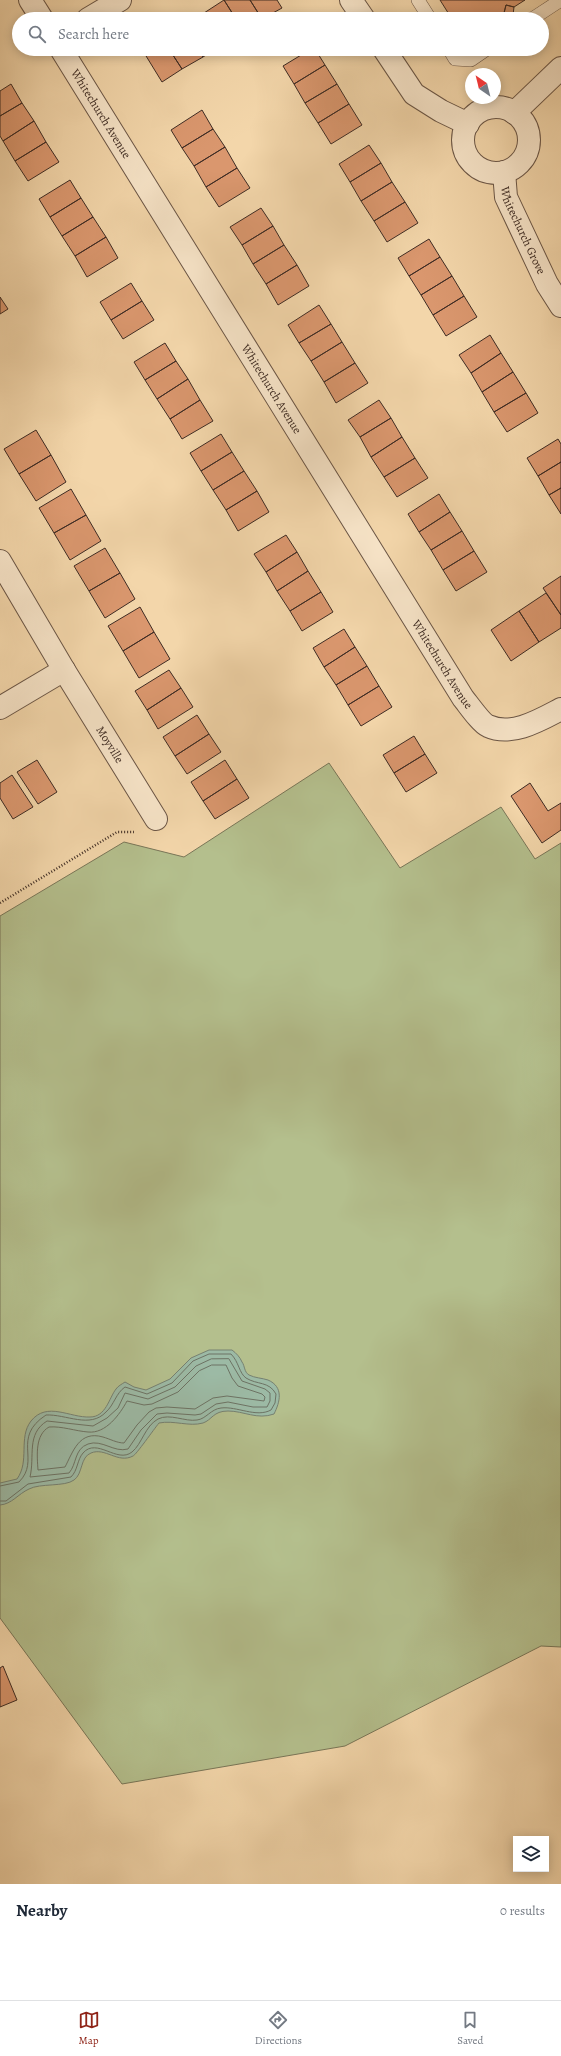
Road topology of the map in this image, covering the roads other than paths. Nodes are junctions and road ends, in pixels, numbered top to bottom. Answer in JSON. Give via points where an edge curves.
{"nodes":[{"id":1,"x":30,"y":0,"type":"edge"},
{"id":2,"x":120,"y":0,"type":"edge"},
{"id":3,"x":352,"y":0,"type":"edge"},
{"id":4,"x":418,"y":0,"type":"edge"},
{"id":5,"x":561,"y":0,"type":"edge"},
{"id":6,"x":38,"y":12,"type":"edge"},
{"id":7,"x":100,"y":12,"type":"edge"},
{"id":8,"x":360,"y":12,"type":"edge"},
{"id":9,"x":426,"y":12,"type":"edge"},
{"id":10,"x":543,"y":12,"type":"edge"},
{"id":11,"x":65,"y":56,"type":"edge"},
{"id":12,"x":389,"y":56,"type":"edge"},
{"id":13,"x":453,"y":56,"type":"edge"},
{"id":14,"x":477,"y":56,"type":"edge"},
{"id":15,"x":561,"y":68,"type":"edge"},
{"id":16,"x":514,"y":113,"type":"junction"},
{"id":17,"x":468,"y":124,"type":"junction"},
{"id":18,"x":504,"y":172,"type":"junction"},
{"id":19,"x":561,"y":306,"type":"edge"},
{"id":20,"x":0,"y":562,"type":"edge"},
{"id":21,"x":64,"y":670,"type":"junction"},
{"id":22,"x":0,"y":708,"type":"edge"},
{"id":23,"x":561,"y":708,"type":"edge"},
{"id":24,"x":156,"y":819,"type":"dead end"}],
"edges":[{"from":1,"to":6,"type":"street"},
{"from":2,"to":7,"type":"street"},
{"from":3,"to":8,"type":"street"},
{"from":4,"to":9,"type":"lane"},
{"from":5,"to":10,"type":"lane"},
{"from":11,"to":23,"type":"street","name":"Whitechurch Avenue","via":[[458,691],[487,726],[510,730],[538,722]]},
{"from":12,"to":17,"type":"street","via":[[414,94]]},
{"from":13,"to":14,"type":"lane","via":[[455,59],[471,60]]},
{"from":15,"to":16,"type":"street"},
{"from":16,"to":17,"type":"street","via":[[504,108],[483,110]]},
{"from":16,"to":18,"type":"street","via":[[527,129],[528,151],[514,168]]},
{"from":17,"to":18,"type":"street","via":[[464,134],[467,156],[483,170]]},
{"from":18,"to":19,"type":"street","name":"Whitechurch Grove","via":[[506,197],[544,277]]},
{"from":20,"to":21,"type":"street","name":"Moyville"},
{"from":21,"to":22,"type":"street"},
{"from":21,"to":24,"type":"street","name":"Moyville"}]}
